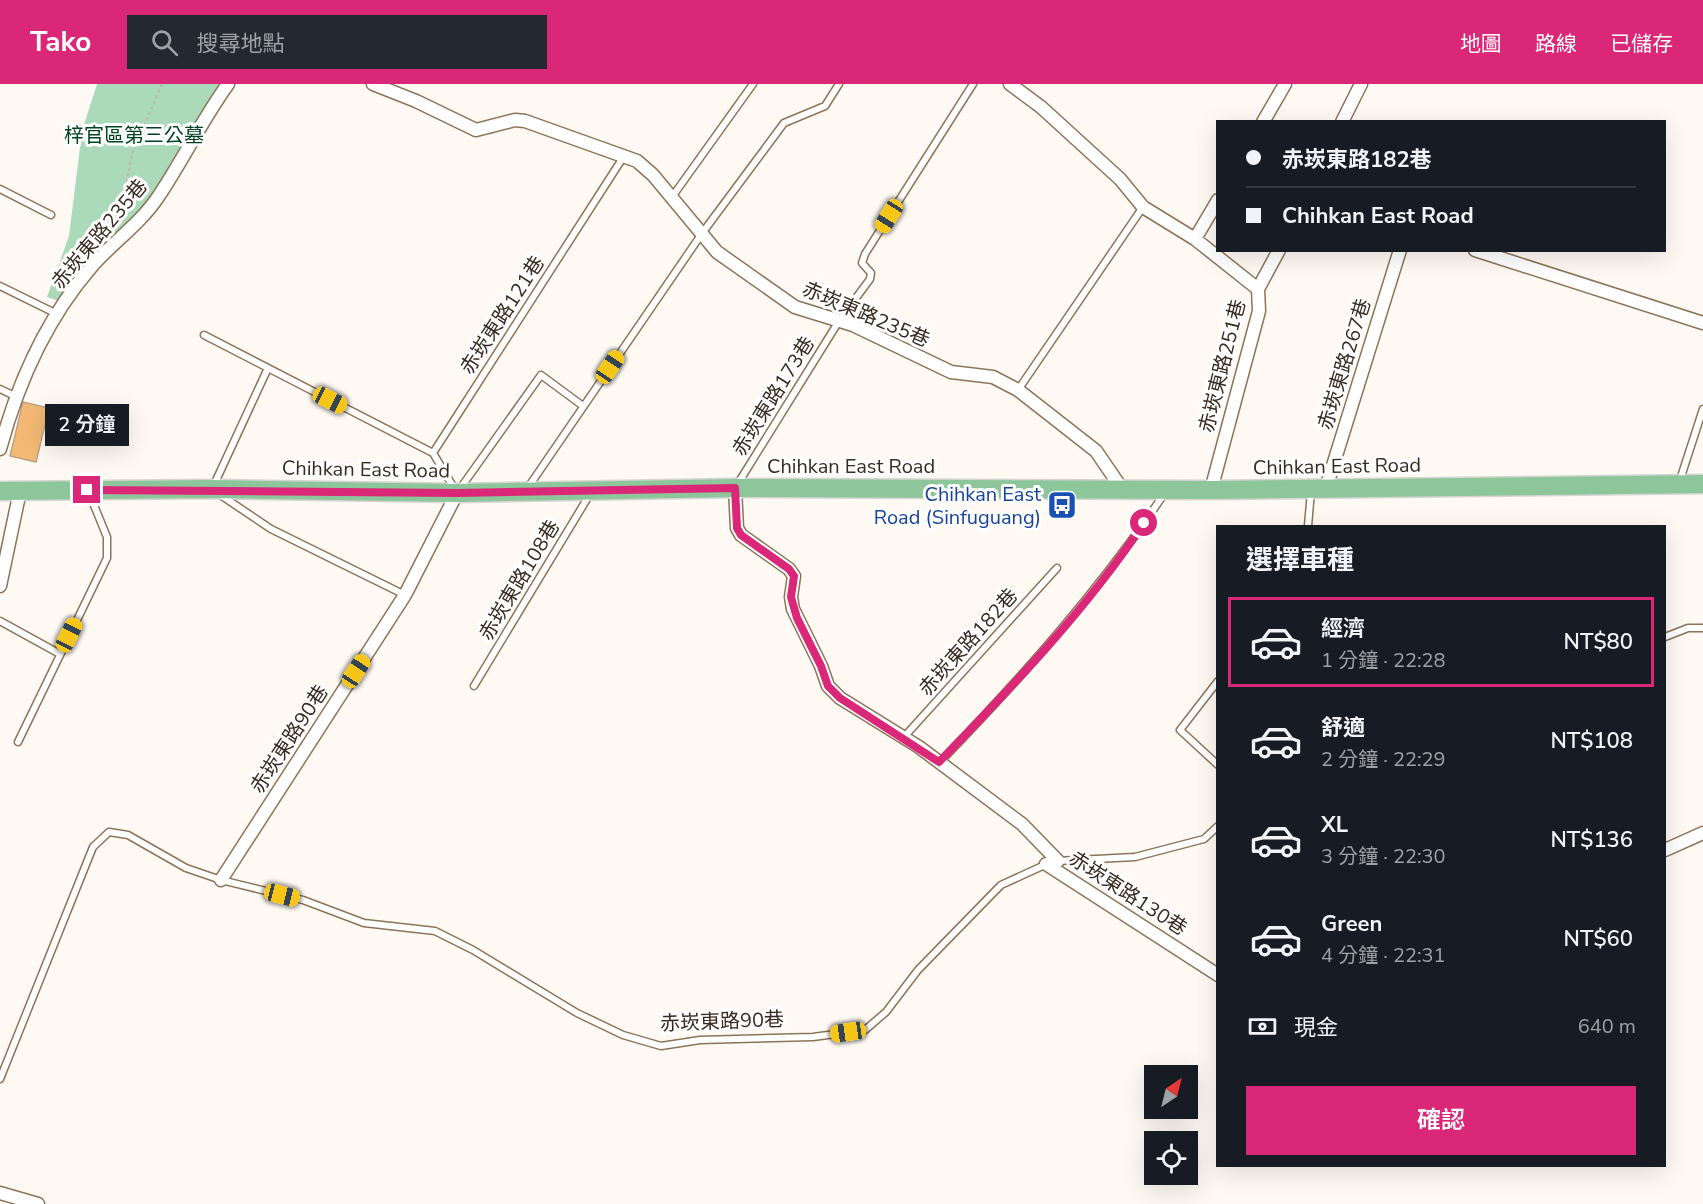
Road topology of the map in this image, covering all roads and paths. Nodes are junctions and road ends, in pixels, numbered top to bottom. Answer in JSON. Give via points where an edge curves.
{"nodes":[{"id":1,"x":162,"y":84,"type":"edge"},
{"id":2,"x":228,"y":84,"type":"edge"},
{"id":3,"x":373,"y":84,"type":"edge"},
{"id":4,"x":753,"y":84,"type":"edge"},
{"id":5,"x":839,"y":84,"type":"edge"},
{"id":6,"x":973,"y":84,"type":"edge"},
{"id":7,"x":1010,"y":84,"type":"edge"},
{"id":8,"x":1285,"y":84,"type":"edge"},
{"id":9,"x":1361,"y":84,"type":"edge"},
{"id":10,"x":1264,"y":120,"type":"edge"},
{"id":11,"x":1343,"y":120,"type":"edge"},
{"id":12,"x":624,"y":156,"type":"junction"},
{"id":13,"x":0,"y":189,"type":"edge"},
{"id":14,"x":672,"y":197,"type":"junction"},
{"id":15,"x":1216,"y":203,"type":"edge"},
{"id":16,"x":1143,"y":207,"type":"junction"},
{"id":17,"x":51,"y":215,"type":"dead end"},
{"id":18,"x":703,"y":232,"type":"junction"},
{"id":19,"x":1195,"y":239,"type":"junction"},
{"id":20,"x":1280,"y":252,"type":"edge"},
{"id":21,"x":1399,"y":252,"type":"edge"},
{"id":22,"x":1481,"y":252,"type":"edge"},
{"id":23,"x":92,"y":266,"type":"junction"},
{"id":24,"x":0,"y":286,"type":"edge"},
{"id":25,"x":1258,"y":289,"type":"junction"},
{"id":26,"x":57,"y":314,"type":"junction"},
{"id":27,"x":839,"y":321,"type":"junction"},
{"id":28,"x":1703,"y":322,"type":"edge"},
{"id":29,"x":204,"y":335,"type":"dead end"},
{"id":30,"x":268,"y":368,"type":"junction"},
{"id":31,"x":0,"y":389,"type":"edge"},
{"id":32,"x":1018,"y":390,"type":"junction"},
{"id":33,"x":15,"y":396,"type":"junction"},
{"id":34,"x":583,"y":406,"type":"junction"},
{"id":35,"x":1703,"y":409,"type":"edge"},
{"id":36,"x":0,"y":449,"type":"edge"},
{"id":37,"x":433,"y":453,"type":"junction"},
{"id":38,"x":1678,"y":484,"type":"junction"},
{"id":39,"x":1703,"y":484,"type":"edge"},
{"id":40,"x":735,"y":488,"type":"junction"},
{"id":41,"x":1319,"y":488,"type":"junction"},
{"id":42,"x":212,"y":489,"type":"junction"},
{"id":43,"x":1122,"y":489,"type":"junction"},
{"id":44,"x":1167,"y":489,"type":"junction"},
{"id":45,"x":87,"y":490,"type":"junction"},
{"id":46,"x":592,"y":490,"type":"junction"},
{"id":47,"x":1211,"y":490,"type":"junction"},
{"id":48,"x":0,"y":491,"type":"edge"},
{"id":49,"x":20,"y":491,"type":"junction"},
{"id":50,"x":525,"y":492,"type":"junction"},
{"id":51,"x":457,"y":493,"type":"junction"},
{"id":52,"x":1308,"y":525,"type":"edge"},
{"id":53,"x":1057,"y":568,"type":"dead end"},
{"id":54,"x":0,"y":584,"type":"edge"},
{"id":55,"x":405,"y":595,"type":"junction"},
{"id":56,"x":0,"y":621,"type":"edge"},
{"id":57,"x":1703,"y":628,"type":"edge"},
{"id":58,"x":1666,"y":637,"type":"edge"},
{"id":59,"x":60,"y":654,"type":"junction"},
{"id":60,"x":1216,"y":684,"type":"edge"},
{"id":61,"x":474,"y":686,"type":"dead end"},
{"id":62,"x":904,"y":738,"type":"junction"},
{"id":63,"x":18,"y":742,"type":"dead end"},
{"id":64,"x":939,"y":762,"type":"junction"},
{"id":65,"x":1216,"y":763,"type":"edge"},
{"id":66,"x":1216,"y":828,"type":"edge"},
{"id":67,"x":1703,"y":833,"type":"edge"},
{"id":68,"x":1666,"y":850,"type":"edge"},
{"id":69,"x":1052,"y":862,"type":"junction"},
{"id":70,"x":221,"y":880,"type":"junction"},
{"id":71,"x":1216,"y":974,"type":"edge"},
{"id":72,"x":0,"y":1079,"type":"edge"},
{"id":73,"x":0,"y":1193,"type":"edge"},
{"id":74,"x":38,"y":1204,"type":"edge"}],
"edges":[{"from":1,"to":23,"type":"path","via":[[132,154],[123,201],[92,246]]},
{"from":2,"to":23,"type":"street","name":"赤崁東路235巷","via":[[204,117],[158,197],[130,232]]},
{"from":3,"to":12,"type":"street","name":"赤崁東路235巷","via":[[476,130],[515,120]]},
{"from":4,"to":14,"type":"lane"},
{"from":5,"to":18,"type":"lane","via":[[825,106],[784,123]]},
{"from":6,"to":27,"type":"lane","name":"赤崁東路173巷","via":[[865,254],[862,263],[871,276]]},
{"from":7,"to":16,"type":"street","via":[[1120,179]]},
{"from":8,"to":10,"type":"street"},
{"from":9,"to":11,"type":"street"},
{"from":12,"to":14,"type":"street","name":"赤崁東路235巷","via":[[645,167]]},
{"from":12,"to":37,"type":"lane","name":"赤崁東路121巷"},
{"from":13,"to":17,"type":"lane"},
{"from":14,"to":18,"type":"street","name":"赤崁東路235巷"},
{"from":15,"to":19,"type":"street"},
{"from":16,"to":19,"type":"street"},
{"from":16,"to":32,"type":"lane"},
{"from":18,"to":27,"type":"street","name":"赤崁東路235巷","via":[[717,252],[785,300],[802,310]]},
{"from":18,"to":34,"type":"lane"},
{"from":19,"to":25,"type":"street"},
{"from":20,"to":25,"type":"street","name":"赤崁東路251巷"},
{"from":21,"to":41,"type":"street","name":"赤崁東路267巷"},
{"from":22,"to":28,"type":"street"},
{"from":23,"to":26,"type":"street","name":"赤崁東路235巷"},
{"from":24,"to":26,"type":"lane"},
{"from":25,"to":47,"type":"street","name":"赤崁東路251巷","via":[[1259,311]]},
{"from":26,"to":33,"type":"street","name":"赤崁東路235巷"},
{"from":27,"to":32,"type":"street","name":"赤崁東路235巷","via":[[951,372],[993,377]]},
{"from":27,"to":40,"type":"lane","name":"赤崁東路173巷"},
{"from":29,"to":30,"type":"lane"},
{"from":30,"to":37,"type":"lane"},
{"from":30,"to":42,"type":"lane"},
{"from":31,"to":33,"type":"lane"},
{"from":32,"to":43,"type":"street","name":"赤崁東路235巷","via":[[1096,452]]},
{"from":33,"to":36,"type":"street","name":"赤崁東路235巷"},
{"from":34,"to":50,"type":"lane"},
{"from":34,"to":51,"type":"lane","via":[[541,375]]},
{"from":35,"to":38,"type":"lane"},
{"from":37,"to":51,"type":"lane"},
{"from":38,"to":39,"type":"main road","name":"Chihkan East Road"},
{"from":38,"to":41,"type":"main road","name":"Chihkan East Road"},
{"from":40,"to":43,"type":"main road","name":"Chihkan East Road"},
{"from":40,"to":46,"type":"main road","name":"Chihkan East Road"},
{"from":40,"to":62,"type":"street","name":"赤崁東路130巷","via":[[737,528],[741,535],[794,576],[793,609],[828,686],[840,698]]},
{"from":41,"to":47,"type":"main road","name":"Chihkan East Road"},
{"from":41,"to":52,"type":"lane"},
{"from":42,"to":45,"type":"main road","name":"Chihkan East Road"},
{"from":42,"to":51,"type":"main road","name":"Chihkan East Road"},
{"from":42,"to":55,"type":"lane","via":[[271,529]]},
{"from":43,"to":44,"type":"main road","name":"Chihkan East Road"},
{"from":44,"to":47,"type":"main road","name":"Chihkan East Road"},
{"from":44,"to":64,"type":"lane","via":[[1122,557],[1003,697]]},
{"from":45,"to":49,"type":"main road","name":"Chihkan East Road"},
{"from":45,"to":59,"type":"lane","via":[[109,548]]},
{"from":46,"to":50,"type":"main road","name":"Chihkan East Road"},
{"from":46,"to":61,"type":"lane","name":"赤崁東路108巷"},
{"from":48,"to":49,"type":"main road","name":"Chihkan East Road"},
{"from":49,"to":54,"type":"street"},
{"from":50,"to":51,"type":"main road","name":"Chihkan East Road"},
{"from":51,"to":55,"type":"street","name":"赤崁東路90巷"},
{"from":53,"to":62,"type":"lane","name":"赤崁東路182巷"},
{"from":55,"to":70,"type":"street","name":"赤崁東路90巷"},
{"from":56,"to":59,"type":"lane"},
{"from":57,"to":58,"type":"lane","via":[[1688,628]]},
{"from":59,"to":63,"type":"lane"},
{"from":60,"to":65,"type":"lane","via":[[1180,730]]},
{"from":62,"to":64,"type":"street","name":"赤崁東路130巷"},
{"from":64,"to":69,"type":"street","name":"赤崁東路130巷","via":[[1022,824]]},
{"from":66,"to":69,"type":"lane","via":[[1204,839],[1135,857]]},
{"from":67,"to":68,"type":"street"},
{"from":69,"to":70,"type":"lane","name":"赤崁東路90巷","via":[[1001,885],[918,970],[886,1012],[865,1030],[661,1046],[623,1035],[577,1013],[435,931],[364,923],[303,900]]},
{"from":69,"to":71,"type":"street","name":"赤崁東路130巷"},
{"from":70,"to":72,"type":"lane","name":"赤崁東路90巷","via":[[186,868],[128,835],[109,832],[100,838],[93,847]]},
{"from":73,"to":74,"type":"street"}]}
